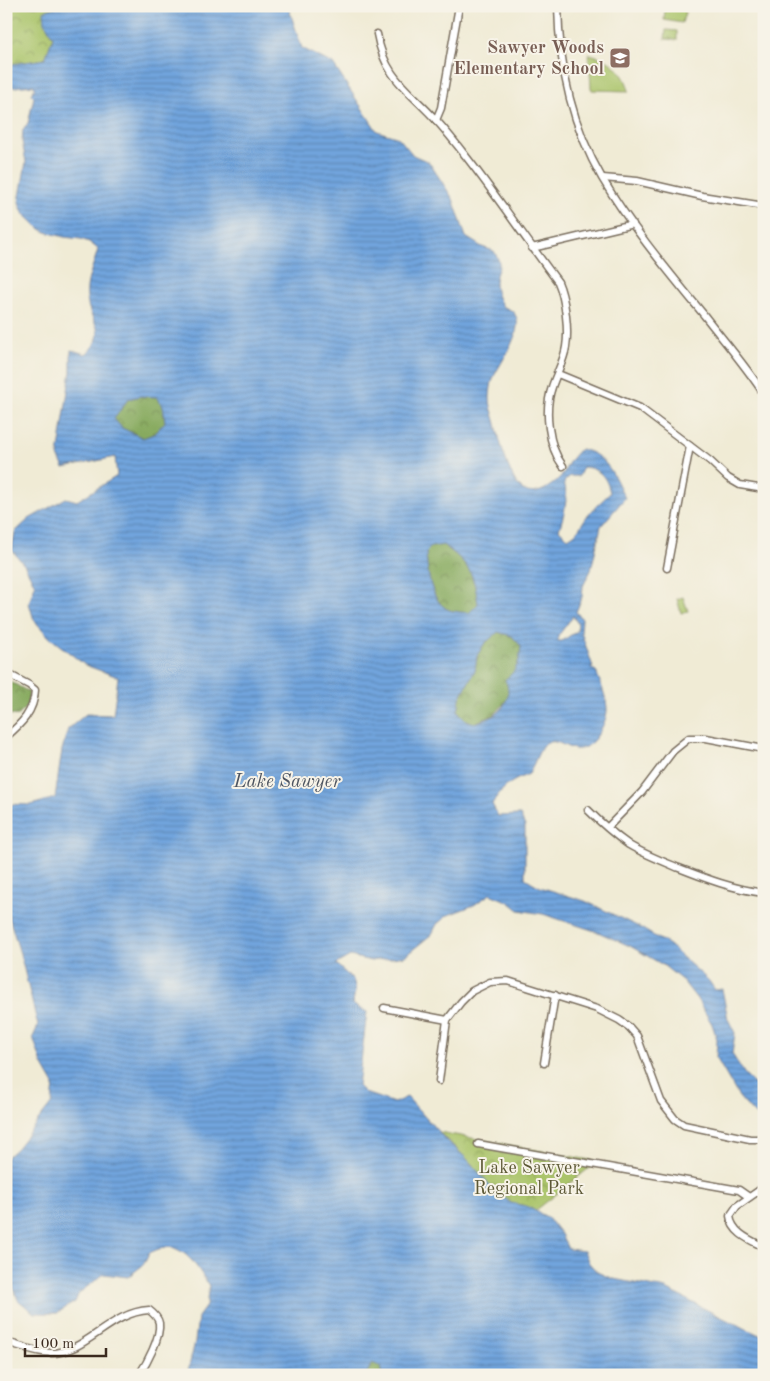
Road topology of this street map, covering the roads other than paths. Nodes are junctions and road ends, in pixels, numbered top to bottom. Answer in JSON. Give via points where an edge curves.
{"nodes":[{"id":1,"x":460,"y":6,"type":"edge"},
{"id":2,"x":558,"y":6,"type":"edge"},
{"id":3,"x":377,"y":34,"type":"dead end"},
{"id":4,"x":436,"y":120,"type":"junction"},
{"id":5,"x":603,"y":178,"type":"junction"},
{"id":6,"x":764,"y":206,"type":"edge"},
{"id":7,"x":633,"y":224,"type":"junction"},
{"id":8,"x":532,"y":248,"type":"junction"},
{"id":9,"x":558,"y":374,"type":"junction"},
{"id":10,"x":764,"y":394,"type":"edge"},
{"id":11,"x":690,"y":446,"type":"junction"},
{"id":12,"x":563,"y":466,"type":"dead end"},
{"id":13,"x":764,"y":489,"type":"edge"},
{"id":14,"x":667,"y":568,"type":"dead end"},
{"id":15,"x":6,"y":673,"type":"edge"},
{"id":16,"x":6,"y":737,"type":"edge"},
{"id":17,"x":764,"y":749,"type":"edge"},
{"id":18,"x":588,"y":810,"type":"dead end"},
{"id":19,"x":608,"y":828,"type":"junction"},
{"id":20,"x":764,"y":893,"type":"edge"},
{"id":21,"x":555,"y":995,"type":"junction"},
{"id":22,"x":384,"y":1008,"type":"dead end"},
{"id":23,"x":447,"y":1020,"type":"junction"},
{"id":24,"x":544,"y":1063,"type":"dead end"},
{"id":25,"x":439,"y":1081,"type":"dead end"},
{"id":26,"x":764,"y":1139,"type":"edge"},
{"id":27,"x":478,"y":1144,"type":"dead end"},
{"id":28,"x":764,"y":1187,"type":"edge"},
{"id":29,"x":749,"y":1197,"type":"junction"},
{"id":30,"x":764,"y":1247,"type":"edge"},
{"id":31,"x":6,"y":1342,"type":"edge"},
{"id":32,"x":139,"y":1375,"type":"edge"}],
"edges":[{"from":1,"to":4,"type":"street"},
{"from":2,"to":5,"type":"street","via":[[561,52],[573,108]]},
{"from":3,"to":4,"type":"street","via":[[379,47],[398,83]]},
{"from":4,"to":8,"type":"street","via":[[476,169]]},
{"from":5,"to":6,"type":"street","via":[[631,180]]},
{"from":5,"to":7,"type":"street"},
{"from":7,"to":8,"type":"street"},
{"from":7,"to":10,"type":"street"},
{"from":8,"to":9,"type":"street","via":[[563,292],[566,348]]},
{"from":9,"to":11,"type":"street","via":[[640,408]]},
{"from":9,"to":12,"type":"street","via":[[548,399],[549,422],[554,448]]},
{"from":11,"to":13,"type":"street","via":[[728,478]]},
{"from":11,"to":14,"type":"street"},
{"from":15,"to":16,"type":"street","via":[[35,690],[25,720]]},
{"from":17,"to":19,"type":"street","via":[[689,738],[673,751],[642,792]]},
{"from":18,"to":19,"type":"street"},
{"from":19,"to":20,"type":"street","via":[[658,860],[716,883]]},
{"from":21,"to":23,"type":"street","via":[[508,981],[490,982],[472,991]]},
{"from":21,"to":24,"type":"street"},
{"from":21,"to":26,"type":"street","via":[[597,1009],[629,1027],[636,1036],[661,1101],[675,1119],[684,1125],[750,1140]]},
{"from":22,"to":23,"type":"street"},
{"from":23,"to":25,"type":"street"},
{"from":27,"to":29,"type":"street","via":[[739,1190]]},
{"from":28,"to":29,"type":"street"},
{"from":29,"to":30,"type":"street","via":[[733,1209],[730,1220],[736,1230]]},
{"from":31,"to":32,"type":"street","via":[[38,1351],[62,1352],[124,1316],[149,1310],[158,1323],[156,1341]]}]}
